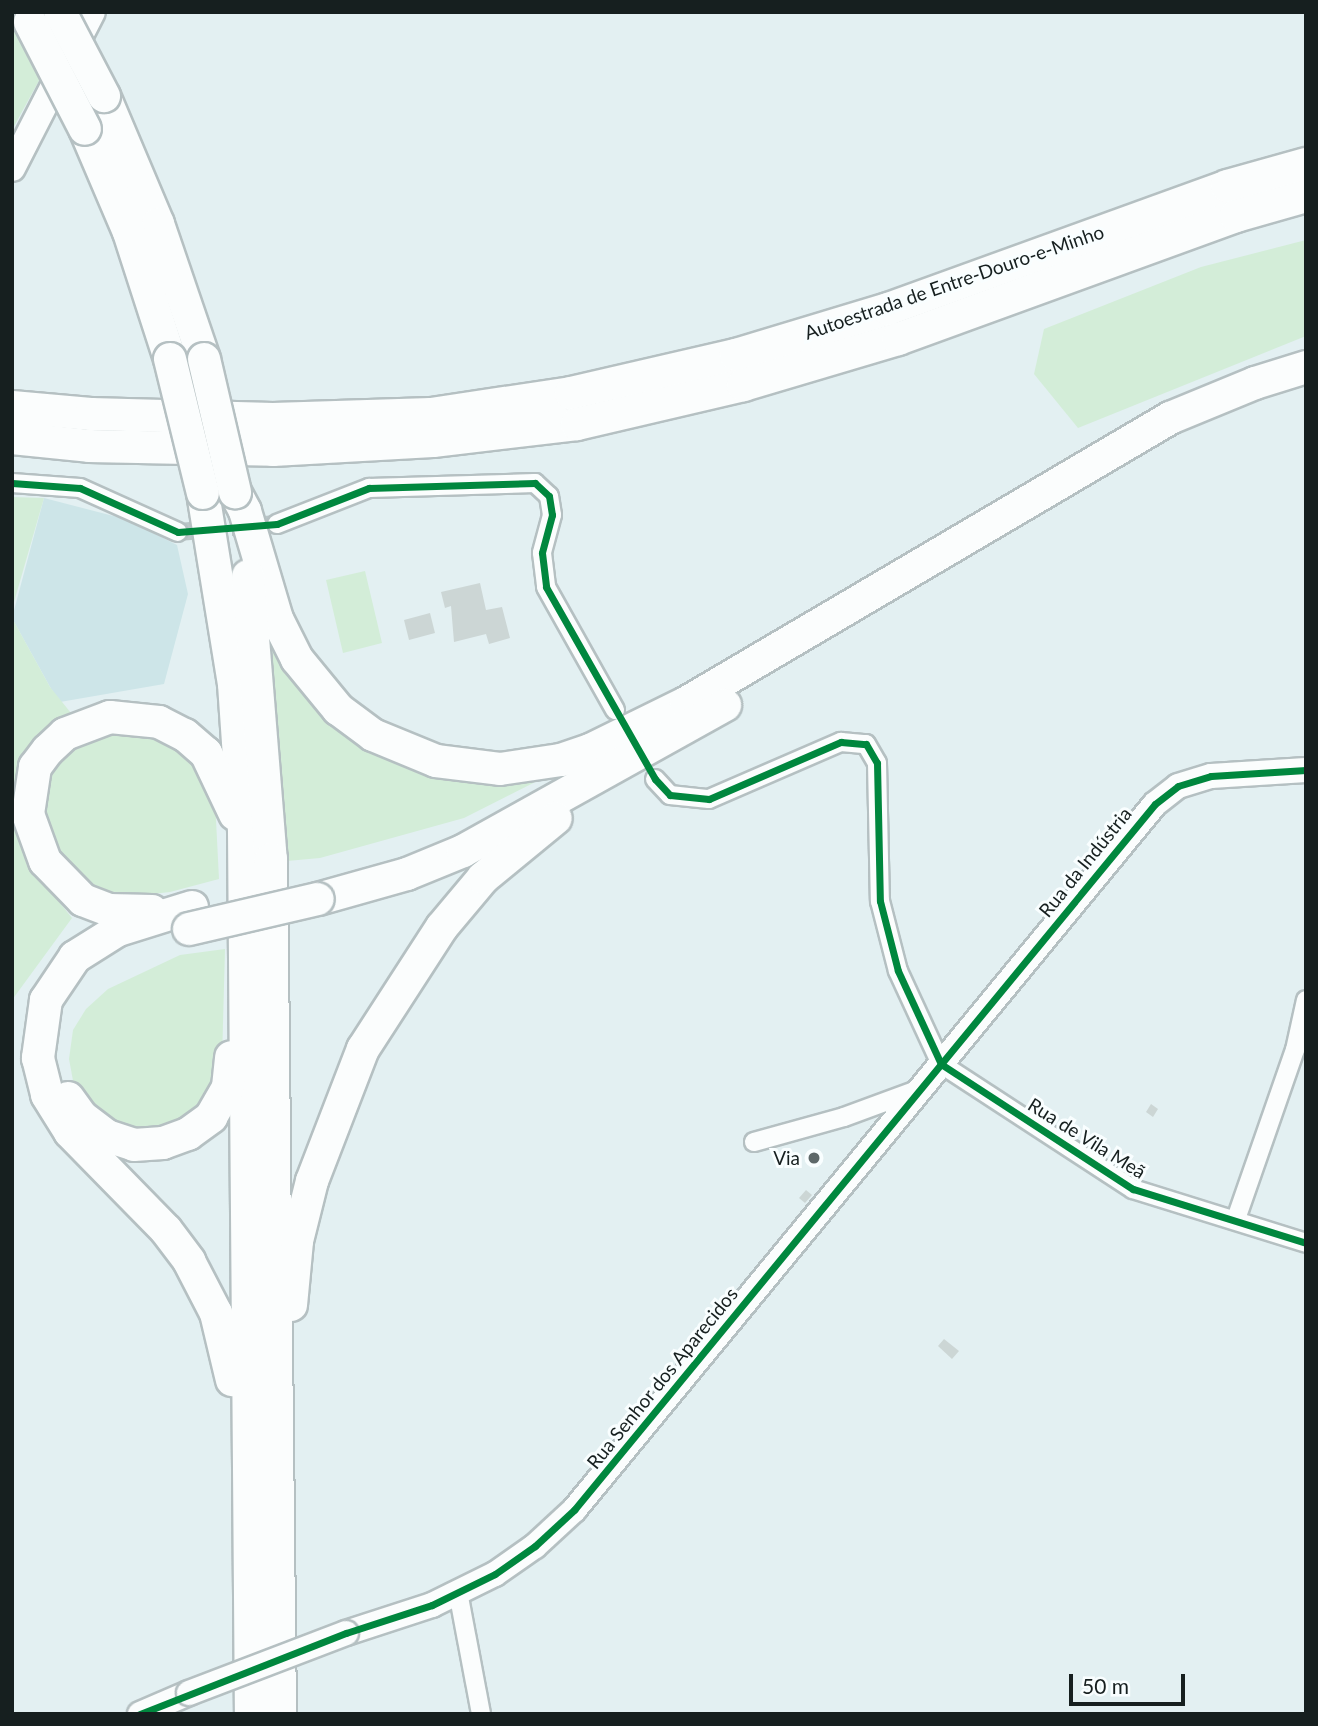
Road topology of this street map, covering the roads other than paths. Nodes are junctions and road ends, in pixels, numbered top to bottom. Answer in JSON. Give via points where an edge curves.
{"nodes":[{"id":1,"x":60,"y":12,"type":"edge"},
{"id":2,"x":92,"y":13,"type":"edge"},
{"id":3,"x":27,"y":17,"type":"edge"},
{"id":4,"x":1306,"y":164,"type":"edge"},
{"id":5,"x":12,"y":168,"type":"edge"},
{"id":6,"x":1306,"y":196,"type":"edge"},
{"id":7,"x":1306,"y":367,"type":"edge"},
{"id":8,"x":1306,"y":390,"type":"edge"},
{"id":9,"x":12,"y":407,"type":"edge"},
{"id":10,"x":12,"y":438,"type":"edge"},
{"id":11,"x":12,"y":483,"type":"edge"},
{"id":12,"x":235,"y":492,"type":"junction"},
{"id":13,"x":277,"y":524,"type":"tunnel mouth"},
{"id":14,"x":178,"y":532,"type":"tunnel mouth"},
{"id":15,"x":686,"y":703,"type":"junction"},
{"id":16,"x":615,"y":710,"type":"dead end"},
{"id":17,"x":666,"y":740,"type":"junction"},
{"id":18,"x":1306,"y":770,"type":"edge"},
{"id":19,"x":655,"y":779,"type":"dead end"},
{"id":20,"x":244,"y":831,"type":"junction"},
{"id":21,"x":318,"y":889,"type":"junction"},
{"id":22,"x":190,"y":918,"type":"junction"},
{"id":23,"x":1306,"y":1000,"type":"edge"},
{"id":24,"x":246,"y":1017,"type":"junction"},
{"id":25,"x":941,"y":1064,"type":"junction"},
{"id":26,"x":920,"y":1088,"type":"junction"},
{"id":27,"x":754,"y":1142,"type":"dead end"},
{"id":28,"x":1236,"y":1219,"type":"junction"},
{"id":29,"x":1306,"y":1242,"type":"edge"},
{"id":30,"x":274,"y":1382,"type":"junction"},
{"id":31,"x":248,"y":1462,"type":"junction"},
{"id":32,"x":458,"y":1592,"type":"junction"},
{"id":33,"x":140,"y":1714,"type":"edge"},
{"id":34,"x":251,"y":1714,"type":"edge"},
{"id":35,"x":280,"y":1714,"type":"edge"},
{"id":36,"x":481,"y":1714,"type":"edge"}],
"edges":[{"from":1,"to":12,"type":"highway","bridge":true,"via":[[104,96],[158,224],[204,359]]},
{"from":2,"to":5,"type":"main road"},
{"from":3,"to":20,"type":"highway","bridge":true,"via":[[85,129],[129,232],[170,359],[203,493],[233,671]]},
{"from":4,"to":9,"type":"highway","name":"Autoestrada de Entre-Douro-e-Minho","via":[[1227,186],[888,309],[736,355],[571,393],[431,414],[273,419]]},
{"from":6,"to":10,"type":"highway","name":"Autoestrada de Entre-Douro-e-Minho","via":[[1236,216],[898,339],[743,385],[576,424],[433,441],[273,450],[89,446]]},
{"from":7,"to":15,"type":"highway","via":[[1255,383],[1160,424]]},
{"from":8,"to":17,"type":"highway","via":[[1191,432],[1132,463]]},
{"from":11,"to":14,"type":"street","via":[[80,488]]},
{"from":12,"to":15,"type":"highway","via":[[245,511],[277,619],[297,659],[338,709],[373,735],[436,761],[500,769],[561,760],[590,750]]},
{"from":12,"to":30,"type":"highway","via":[[252,606],[269,792]]},
{"from":13,"to":16,"type":"street","via":[[369,488],[535,483],[549,496],[552,515],[542,554],[546,587]]},
{"from":15,"to":21,"type":"highway","via":[[639,737],[456,838]]},
{"from":17,"to":21,"type":"highway","via":[[463,851],[407,874]]},
{"from":17,"to":30,"type":"highway","via":[[531,836],[484,878],[400,986],[363,1049],[312,1181],[297,1241],[284,1371]]},
{"from":18,"to":25,"type":"street","name":"Rua da Indústria","via":[[1211,776],[1178,786],[1155,804]]},
{"from":19,"to":25,"type":"street","via":[[670,795],[709,799],[841,742],[866,744],[877,763],[880,901],[898,971]]},
{"from":20,"to":22,"type":"highway","via":[[206,753],[159,722],[123,717],[86,724],[65,734],[35,767],[28,814],[45,861],[62,883],[83,900],[109,910]]},
{"from":20,"to":24,"type":"highway"},
{"from":21,"to":22,"type":"highway","bridge":true},
{"from":22,"to":24,"type":"highway","via":[[110,955],[76,983],[61,1014],[55,1046],[59,1077],[72,1106],[94,1128],[121,1142],[149,1145],[188,1134],[220,1104],[228,1087],[234,1026]]},
{"from":22,"to":31,"type":"highway","via":[[118,930],[75,957],[46,1000],[38,1058],[47,1095],[70,1132],[166,1230],[209,1295],[223,1331],[237,1428]]},
{"from":23,"to":28,"type":"street","via":[[1294,1050]]},
{"from":24,"to":31,"type":"highway"},
{"from":25,"to":26,"type":"street","name":"Rua Senhor dos Aparecidos"},
{"from":25,"to":28,"type":"street","name":"Rua de Vila Meã","via":[[1133,1189]]},
{"from":26,"to":27,"type":"street","via":[[845,1117]]},
{"from":26,"to":32,"type":"street","name":"Rua Senhor dos Aparecidos","via":[[574,1510],[535,1546],[495,1574]]},
{"from":28,"to":29,"type":"street","name":"Rua de Vila Meã"},
{"from":30,"to":35,"type":"highway"},
{"from":31,"to":34,"type":"highway"},
{"from":32,"to":33,"type":"street","name":"Rua Senhor dos Aparecidos","bridge":true},
{"from":32,"to":36,"type":"street"}]}
